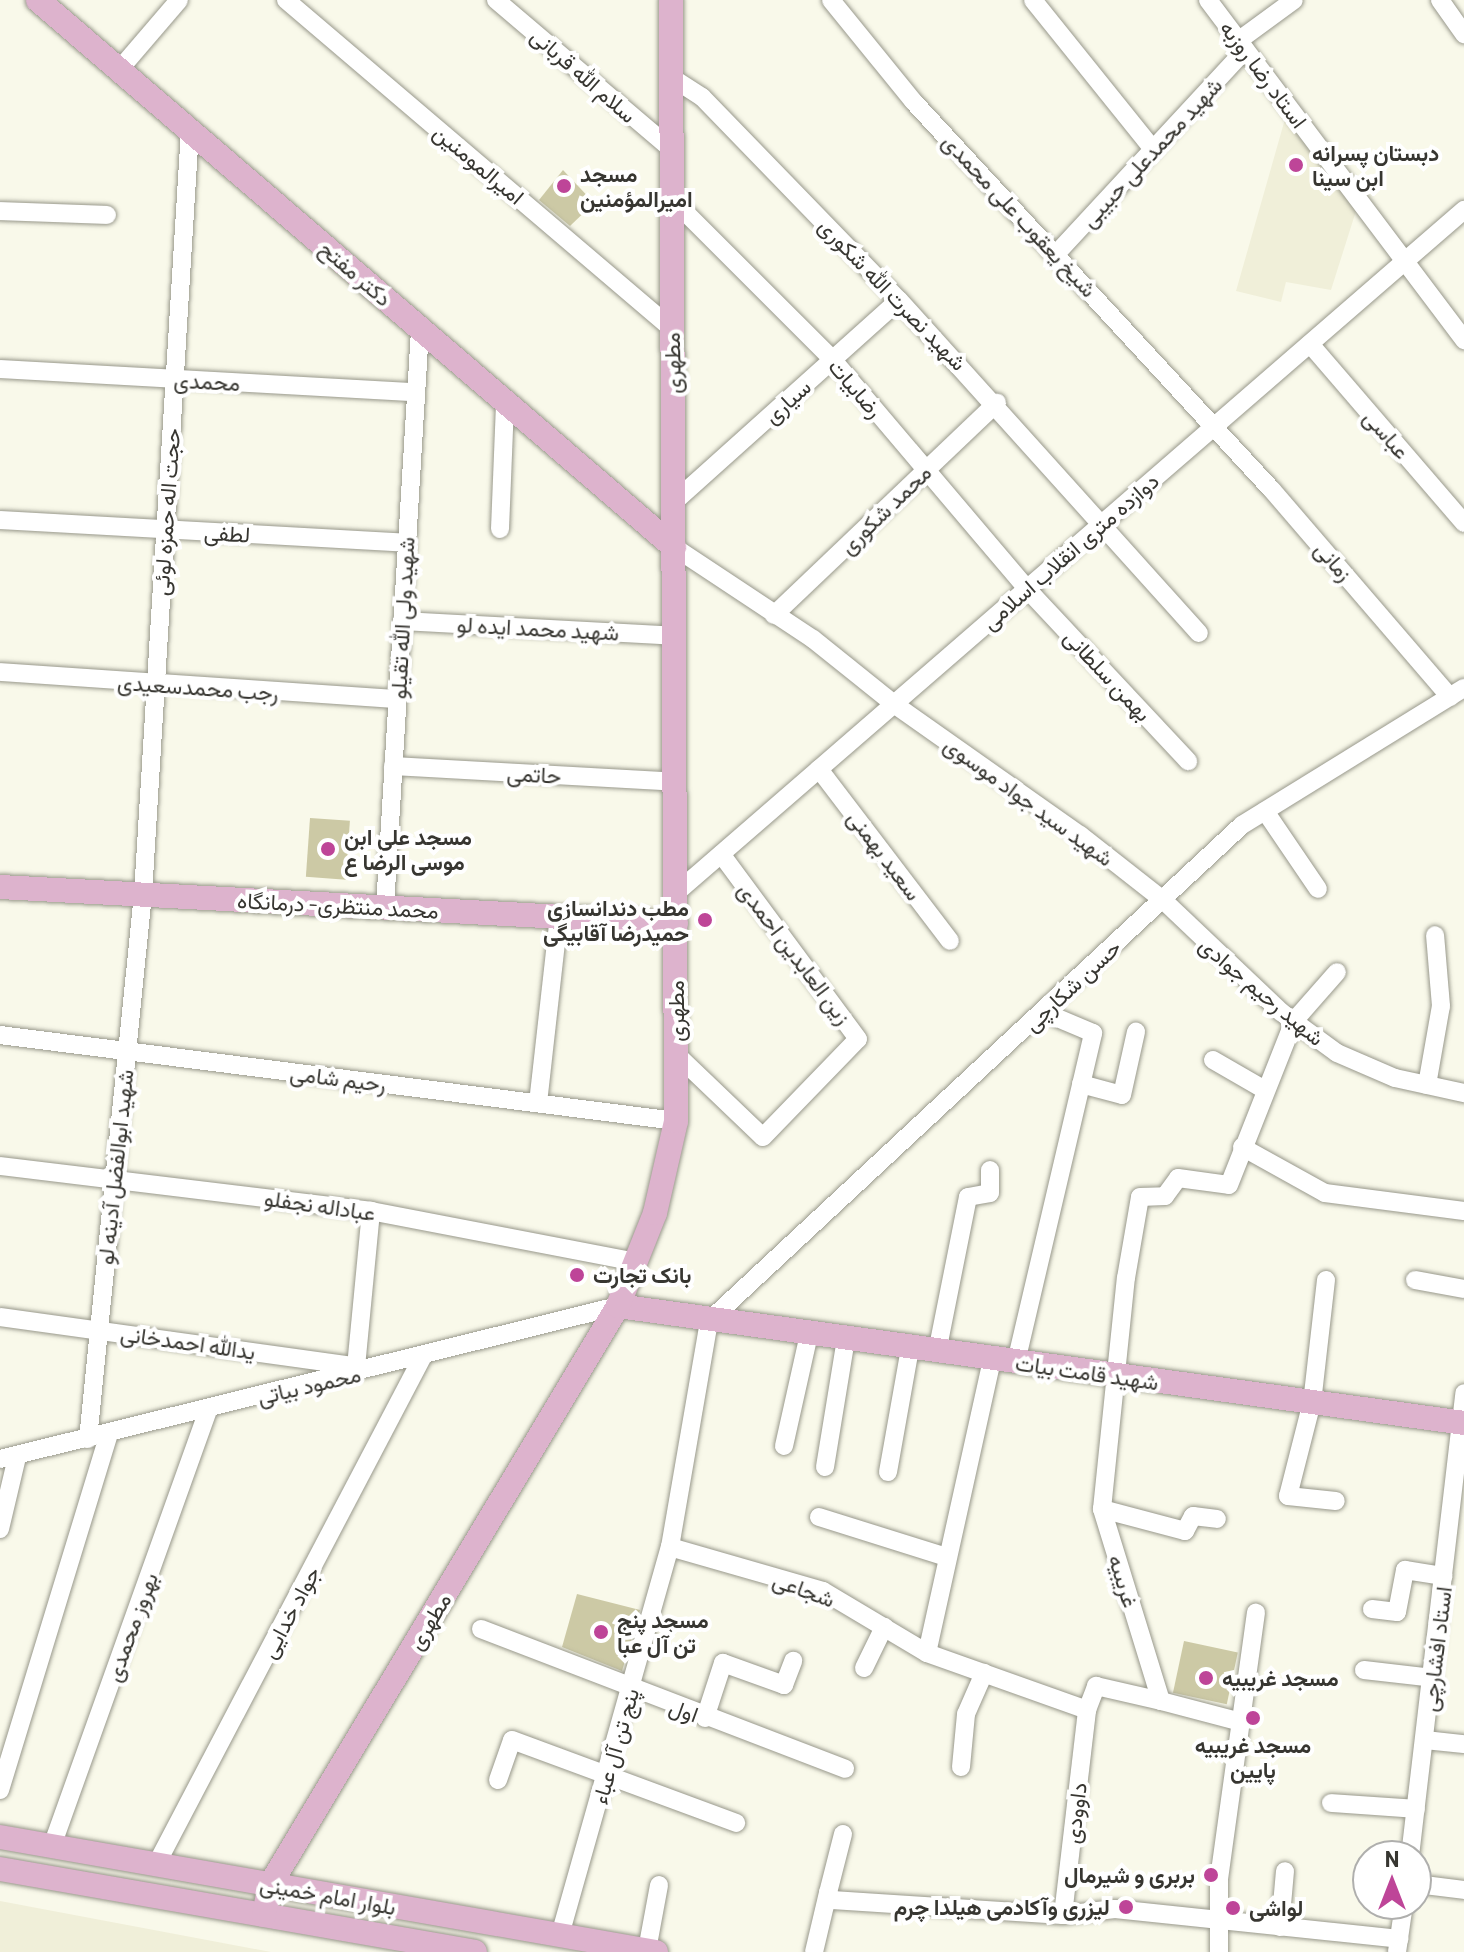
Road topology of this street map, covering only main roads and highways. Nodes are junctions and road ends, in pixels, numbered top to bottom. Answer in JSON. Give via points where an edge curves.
{"nodes":[{"id":1,"x":38,"y":0,"type":"edge"},
{"id":2,"x":670,"y":1,"type":"edge"},
{"id":3,"x":674,"y":547,"type":"junction"},
{"id":4,"x":0,"y":887,"type":"edge"},
{"id":5,"x":676,"y":923,"type":"junction"},
{"id":6,"x":618,"y":1306,"type":"junction"},
{"id":7,"x":1463,"y":1423,"type":"edge"},
{"id":8,"x":0,"y":1837,"type":"edge"},
{"id":9,"x":0,"y":1869,"type":"edge"},
{"id":10,"x":270,"y":1885,"type":"junction"},
{"id":11,"x":264,"y":1915,"type":"junction"},
{"id":12,"x":652,"y":1951,"type":"edge"},
{"id":13,"x":475,"y":1952,"type":"edge"}],
"edges":[{"from":1,"to":3,"type":"main road","name":"دکتر مفتح"},
{"from":2,"to":3,"type":"main road","name":"مطهری"},
{"from":3,"to":5,"type":"main road","name":"مطهری"},
{"from":4,"to":5,"type":"main road","name":"محمد منتظری- درمانگاه"},
{"from":5,"to":6,"type":"main road","name":"مطهری","via":[[676,1121],[655,1213]]},
{"from":6,"to":7,"type":"main road","name":"شهید قامت بیات"},
{"from":6,"to":10,"type":"main road","name":"مطهری"},
{"from":8,"to":10,"type":"main road","name":"بلوار امام خمینی"},
{"from":9,"to":11,"type":"main road","name":"بلوار امام خمینی"},
{"from":10,"to":11,"type":"main road","name":"مطهری"},
{"from":10,"to":12,"type":"main road","name":"بلوار امام خمینی"},
{"from":11,"to":13,"type":"main road","name":"بلوار امام خمینی"}]}
